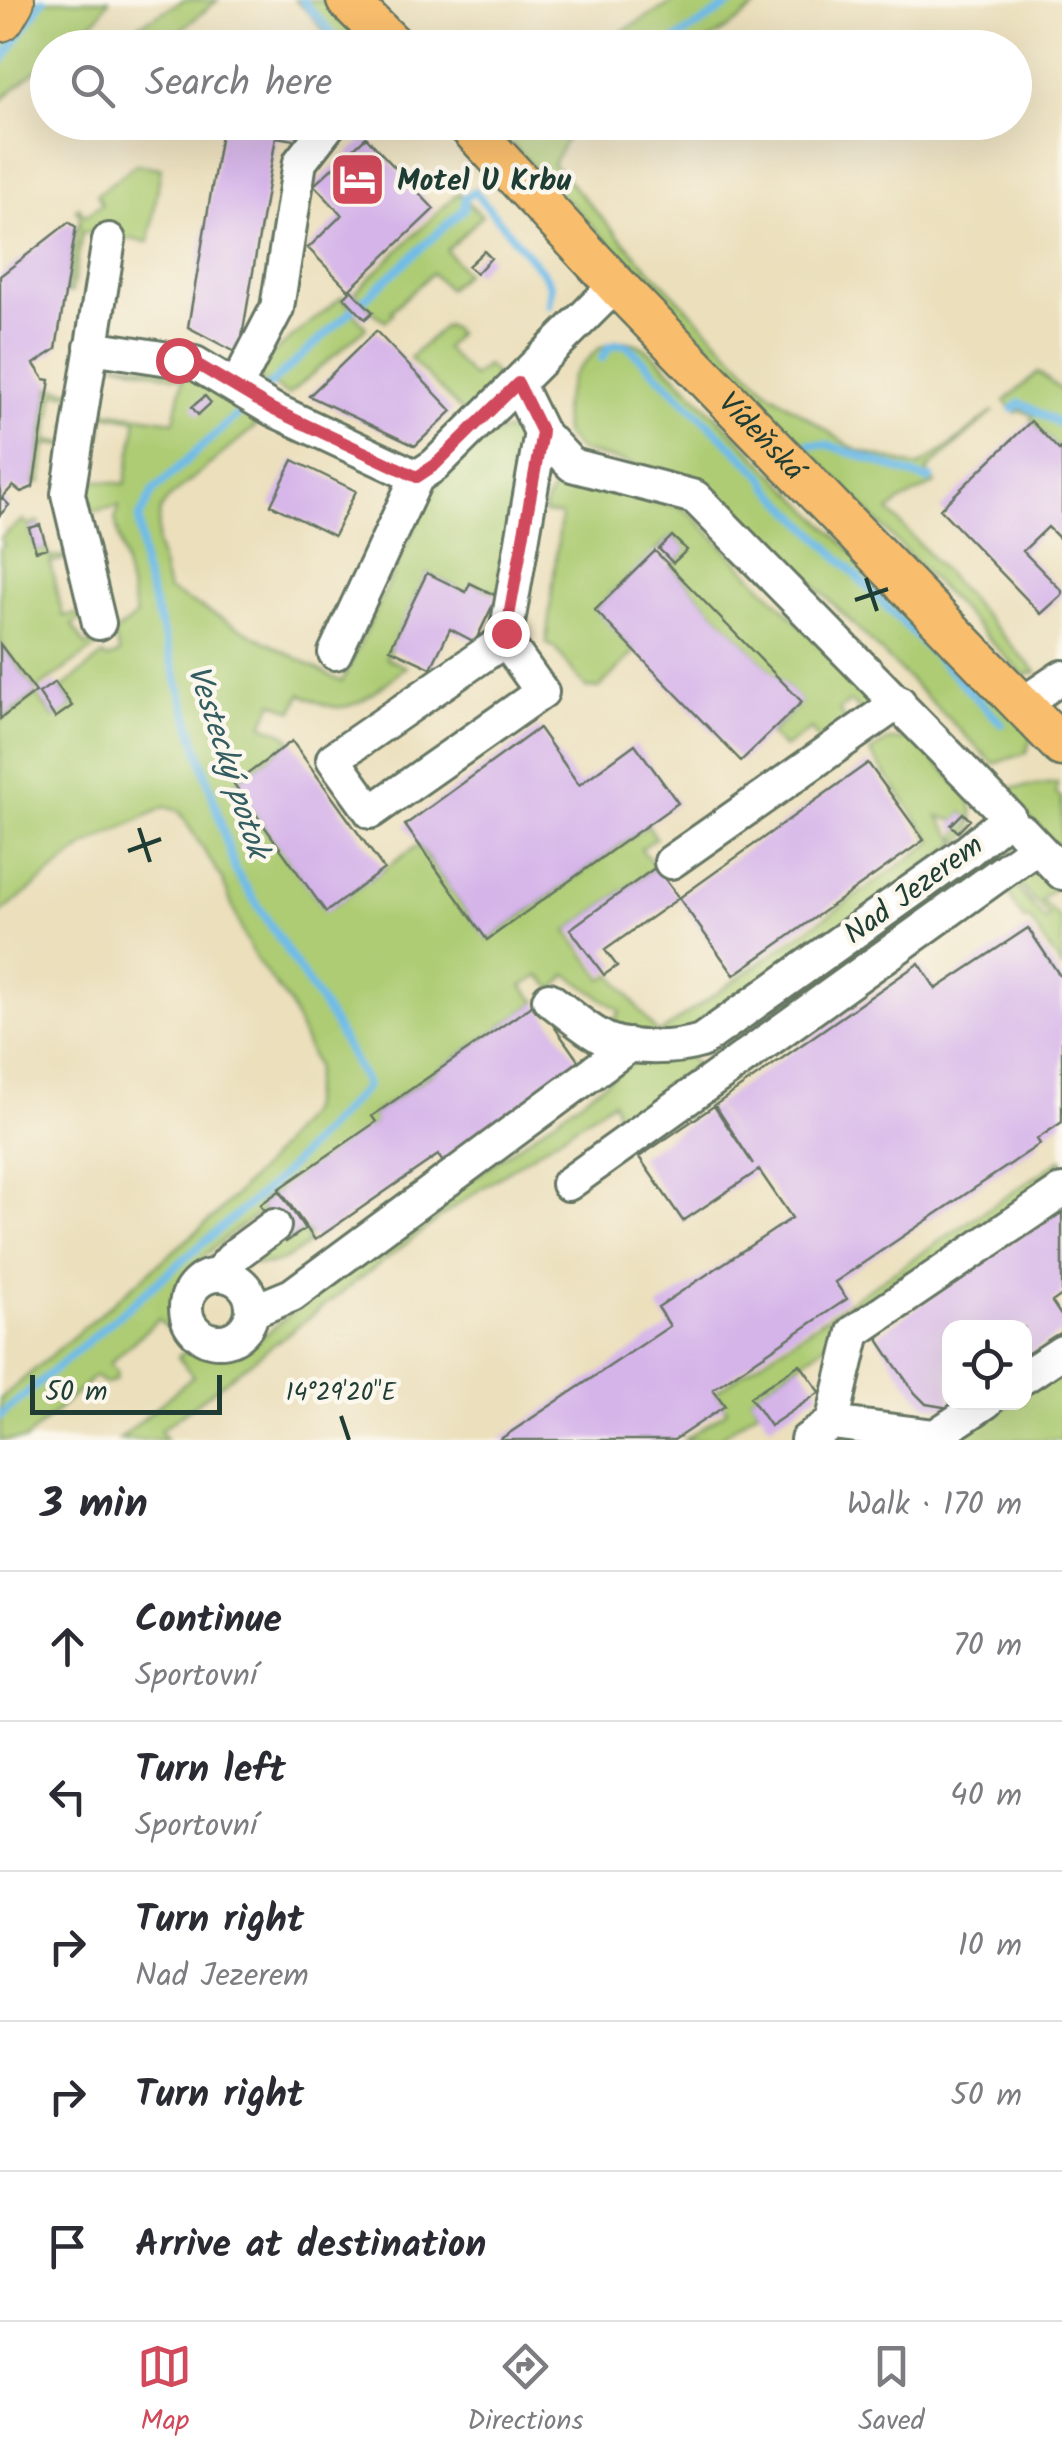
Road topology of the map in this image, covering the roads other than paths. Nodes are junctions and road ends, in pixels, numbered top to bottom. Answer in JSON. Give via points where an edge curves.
{"nodes":[{"id":1,"x":10,"y":0,"type":"edge"},
{"id":2,"x":348,"y":0,"type":"edge"},
{"id":3,"x":0,"y":17,"type":"edge"},
{"id":4,"x":378,"y":30,"type":"edge"},
{"id":5,"x":317,"y":140,"type":"edge"},
{"id":6,"x":482,"y":140,"type":"edge"},
{"id":7,"x":109,"y":240,"type":"dead end"},
{"id":8,"x":616,"y":285,"type":"junction"},
{"id":9,"x":91,"y":348,"type":"junction"},
{"id":10,"x":518,"y":383,"type":"junction"},
{"id":11,"x":236,"y":388,"type":"junction"},
{"id":12,"x":542,"y":432,"type":"junction"},
{"id":13,"x":417,"y":477,"type":"junction"},
{"id":14,"x":99,"y":623,"type":"dead end"},
{"id":15,"x":505,"y":640,"type":"junction"},
{"id":16,"x":335,"y":653,"type":"dead end"},
{"id":17,"x":1062,"y":677,"type":"edge"},
{"id":18,"x":898,"y":702,"type":"junction"},
{"id":19,"x":1022,"y":704,"type":"junction"},
{"id":20,"x":1062,"y":746,"type":"edge"},
{"id":21,"x":1009,"y":817,"type":"junction"},
{"id":22,"x":1038,"y":847,"type":"junction"},
{"id":23,"x":671,"y":862,"type":"dead end"},
{"id":24,"x":1062,"y":873,"type":"edge"},
{"id":25,"x":549,"y":999,"type":"dead end"},
{"id":26,"x":630,"y":1045,"type":"junction"},
{"id":27,"x":568,"y":1184,"type":"dead end"},
{"id":28,"x":1062,"y":1191,"type":"edge"},
{"id":29,"x":274,"y":1226,"type":"dead end"},
{"id":30,"x":218,"y":1274,"type":"junction"},
{"id":31,"x":252,"y":1310,"type":"junction"},
{"id":32,"x":1062,"y":1352,"type":"edge"},
{"id":33,"x":1032,"y":1371,"type":"edge"},
{"id":34,"x":974,"y":1410,"type":"edge"},
{"id":35,"x":819,"y":1432,"type":"edge"}],
"edges":[{"from":1,"to":3,"type":"highway"},
{"from":2,"to":4,"type":"main road"},
{"from":5,"to":11,"type":"street","via":[[300,162],[277,308]]},
{"from":6,"to":8,"type":"main road","name":"Vídeňská"},
{"from":7,"to":9,"type":"street"},
{"from":8,"to":10,"type":"street"},
{"from":8,"to":19,"type":"main road","name":"Vídeňská"},
{"from":9,"to":11,"type":"street","via":[[195,363]]},
{"from":9,"to":14,"type":"street","via":[[68,494]]},
{"from":10,"to":12,"type":"street","name":"Nad Jezerem"},
{"from":10,"to":13,"type":"street"},
{"from":11,"to":13,"type":"street"},
{"from":12,"to":15,"type":"street"},
{"from":12,"to":18,"type":"street","name":"Nad Jezerem","via":[[572,465],[695,497]]},
{"from":13,"to":16,"type":"street"},
{"from":15,"to":15,"type":"street","via":[[333,759],[371,812],[542,692]]},
{"from":17,"to":19,"type":"street"},
{"from":18,"to":21,"type":"street","name":"Nad Jezerem"},
{"from":18,"to":23,"type":"street"},
{"from":19,"to":20,"type":"main road","name":"Vídeňská"},
{"from":21,"to":22,"type":"street"},
{"from":21,"to":26,"type":"street","name":"Nad Jezerem","via":[[714,1034],[683,1047]]},
{"from":22,"to":24,"type":"street"},
{"from":22,"to":27,"type":"street"},
{"from":25,"to":26,"type":"street","via":[[603,1037]]},
{"from":26,"to":31,"type":"street","via":[[292,1295]]},
{"from":28,"to":35,"type":"street","via":[[854,1332]]},
{"from":29,"to":30,"type":"street"},
{"from":30,"to":31,"type":"street","via":[[239,1281]]},
{"from":30,"to":31,"type":"street","via":[[190,1292],[186,1313],[196,1332],[215,1341],[235,1337]]},
{"from":32,"to":33,"type":"street"},
{"from":34,"to":35,"type":"street","via":[[935,1436]]}]}
